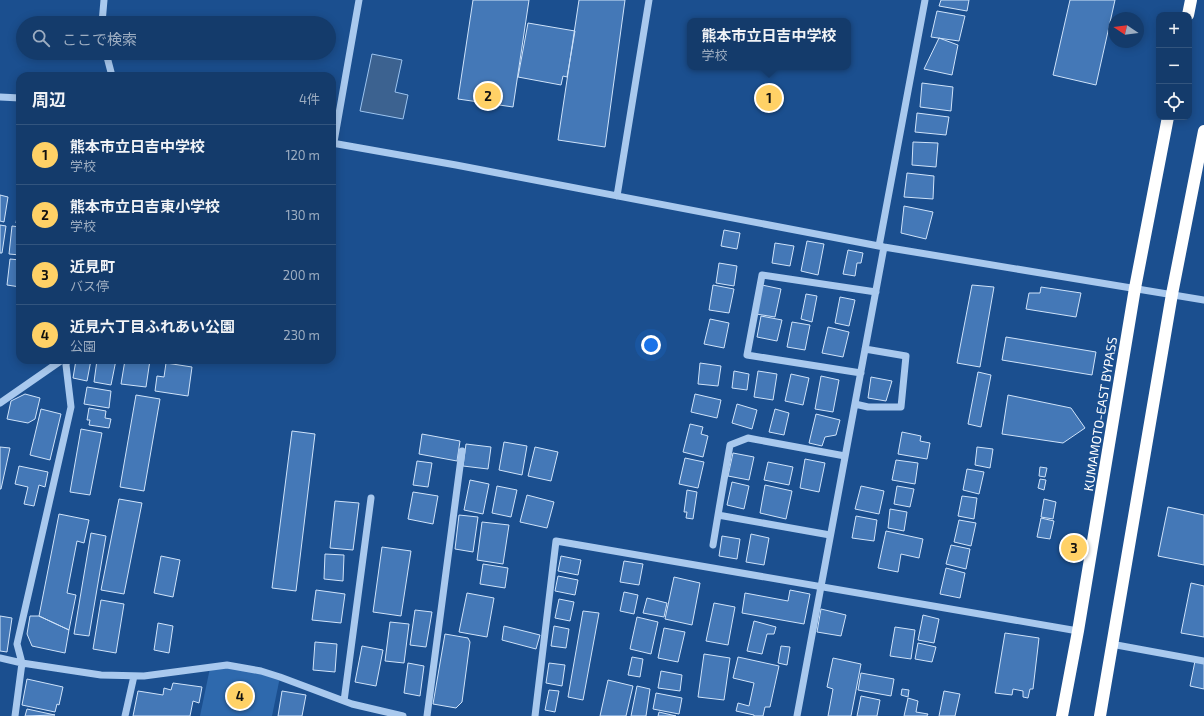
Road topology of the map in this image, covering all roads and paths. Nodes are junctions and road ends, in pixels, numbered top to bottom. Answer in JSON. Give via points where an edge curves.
{"nodes":[{"id":1,"x":104,"y":0,"type":"edge"},
{"id":2,"x":359,"y":0,"type":"edge"},
{"id":3,"x":648,"y":0,"type":"edge"},
{"id":4,"x":925,"y":0,"type":"edge"},
{"id":5,"x":1190,"y":0,"type":"edge"},
{"id":6,"x":1188,"y":12,"type":"edge"},
{"id":7,"x":103,"y":16,"type":"edge"},
{"id":8,"x":108,"y":60,"type":"edge"},
{"id":9,"x":111,"y":72,"type":"edge"},
{"id":10,"x":0,"y":97,"type":"edge"},
{"id":11,"x":16,"y":98,"type":"edge"},
{"id":12,"x":1167,"y":120,"type":"edge"},
{"id":13,"x":336,"y":126,"type":"edge"},
{"id":14,"x":1204,"y":131,"type":"edge"},
{"id":15,"x":336,"y":143,"type":"edge"},
{"id":16,"x":616,"y":196,"type":"junction"},
{"id":17,"x":882,"y":246,"type":"junction"},
{"id":18,"x":1135,"y":288,"type":"junction"},
{"id":19,"x":876,"y":292,"type":"junction"},
{"id":20,"x":1172,"y":294,"type":"junction"},
{"id":21,"x":1204,"y":300,"type":"edge"},
{"id":22,"x":865,"y":349,"type":"junction"},
{"id":23,"x":56,"y":364,"type":"edge"},
{"id":24,"x":66,"y":364,"type":"edge"},
{"id":25,"x":861,"y":373,"type":"junction"},
{"id":26,"x":0,"y":402,"type":"edge"},
{"id":27,"x":855,"y":404,"type":"junction"},
{"id":28,"x":462,"y":451,"type":"dead end"},
{"id":29,"x":845,"y":456,"type":"junction"},
{"id":30,"x":370,"y":498,"type":"dead end"},
{"id":31,"x":718,"y":516,"type":"junction"},
{"id":32,"x":830,"y":535,"type":"junction"},
{"id":33,"x":713,"y":545,"type":"dead end"},
{"id":34,"x":820,"y":587,"type":"junction"},
{"id":35,"x":1078,"y":631,"type":"junction"},
{"id":36,"x":1111,"y":644,"type":"junction"},
{"id":37,"x":0,"y":658,"type":"edge"},
{"id":38,"x":1204,"y":660,"type":"edge"},
{"id":39,"x":22,"y":663,"type":"junction"},
{"id":40,"x":134,"y":676,"type":"junction"},
{"id":41,"x":344,"y":701,"type":"junction"},
{"id":42,"x":15,"y":716,"type":"edge"},
{"id":43,"x":126,"y":716,"type":"edge"},
{"id":44,"x":403,"y":716,"type":"edge"},
{"id":45,"x":427,"y":716,"type":"edge"},
{"id":46,"x":535,"y":716,"type":"edge"},
{"id":47,"x":797,"y":716,"type":"edge"},
{"id":48,"x":1062,"y":716,"type":"edge"},
{"id":49,"x":1100,"y":716,"type":"edge"}],
"edges":[{"from":1,"to":7,"type":"street"},
{"from":2,"to":13,"type":"street"},
{"from":3,"to":16,"type":"street"},
{"from":4,"to":17,"type":"street"},
{"from":5,"to":6,"type":"highway"},
{"from":8,"to":9,"type":"street"},
{"from":10,"to":11,"type":"street"},
{"from":12,"to":18,"type":"highway","name":"KUMAMOTO-EAST BYPASS"},
{"from":14,"to":20,"type":"highway"},
{"from":15,"to":16,"type":"street"},
{"from":16,"to":17,"type":"street"},
{"from":17,"to":18,"type":"street"},
{"from":17,"to":19,"type":"street"},
{"from":18,"to":20,"type":"street"},
{"from":18,"to":35,"type":"highway","name":"KUMAMOTO-EAST BYPASS"},
{"from":19,"to":22,"type":"street"},
{"from":19,"to":25,"type":"street","via":[[762,275],[747,355]]},
{"from":20,"to":21,"type":"street"},
{"from":20,"to":36,"type":"highway"},
{"from":22,"to":25,"type":"street"},
{"from":22,"to":27,"type":"street","via":[[906,356],[901,407],[868,407]]},
{"from":23,"to":26,"type":"street"},
{"from":24,"to":39,"type":"street","via":[[71,407],[17,644]]},
{"from":25,"to":27,"type":"street"},
{"from":27,"to":29,"type":"street"},
{"from":28,"to":45,"type":"street"},
{"from":29,"to":31,"type":"street","via":[[748,438],[730,445]]},
{"from":29,"to":32,"type":"street"},
{"from":30,"to":41,"type":"street"},
{"from":31,"to":32,"type":"street"},
{"from":31,"to":33,"type":"street"},
{"from":32,"to":34,"type":"street"},
{"from":34,"to":35,"type":"street"},
{"from":34,"to":46,"type":"street","via":[[556,541]]},
{"from":34,"to":47,"type":"street"},
{"from":35,"to":48,"type":"highway","name":"KUMAMOTO-EAST BYPASS"},
{"from":36,"to":38,"type":"street"},
{"from":36,"to":49,"type":"highway"},
{"from":37,"to":39,"type":"street"},
{"from":39,"to":40,"type":"street","via":[[101,675]]},
{"from":39,"to":42,"type":"street"},
{"from":40,"to":41,"type":"street","via":[[227,666],[280,676]]},
{"from":40,"to":43,"type":"street"},
{"from":41,"to":44,"type":"street"}]}
